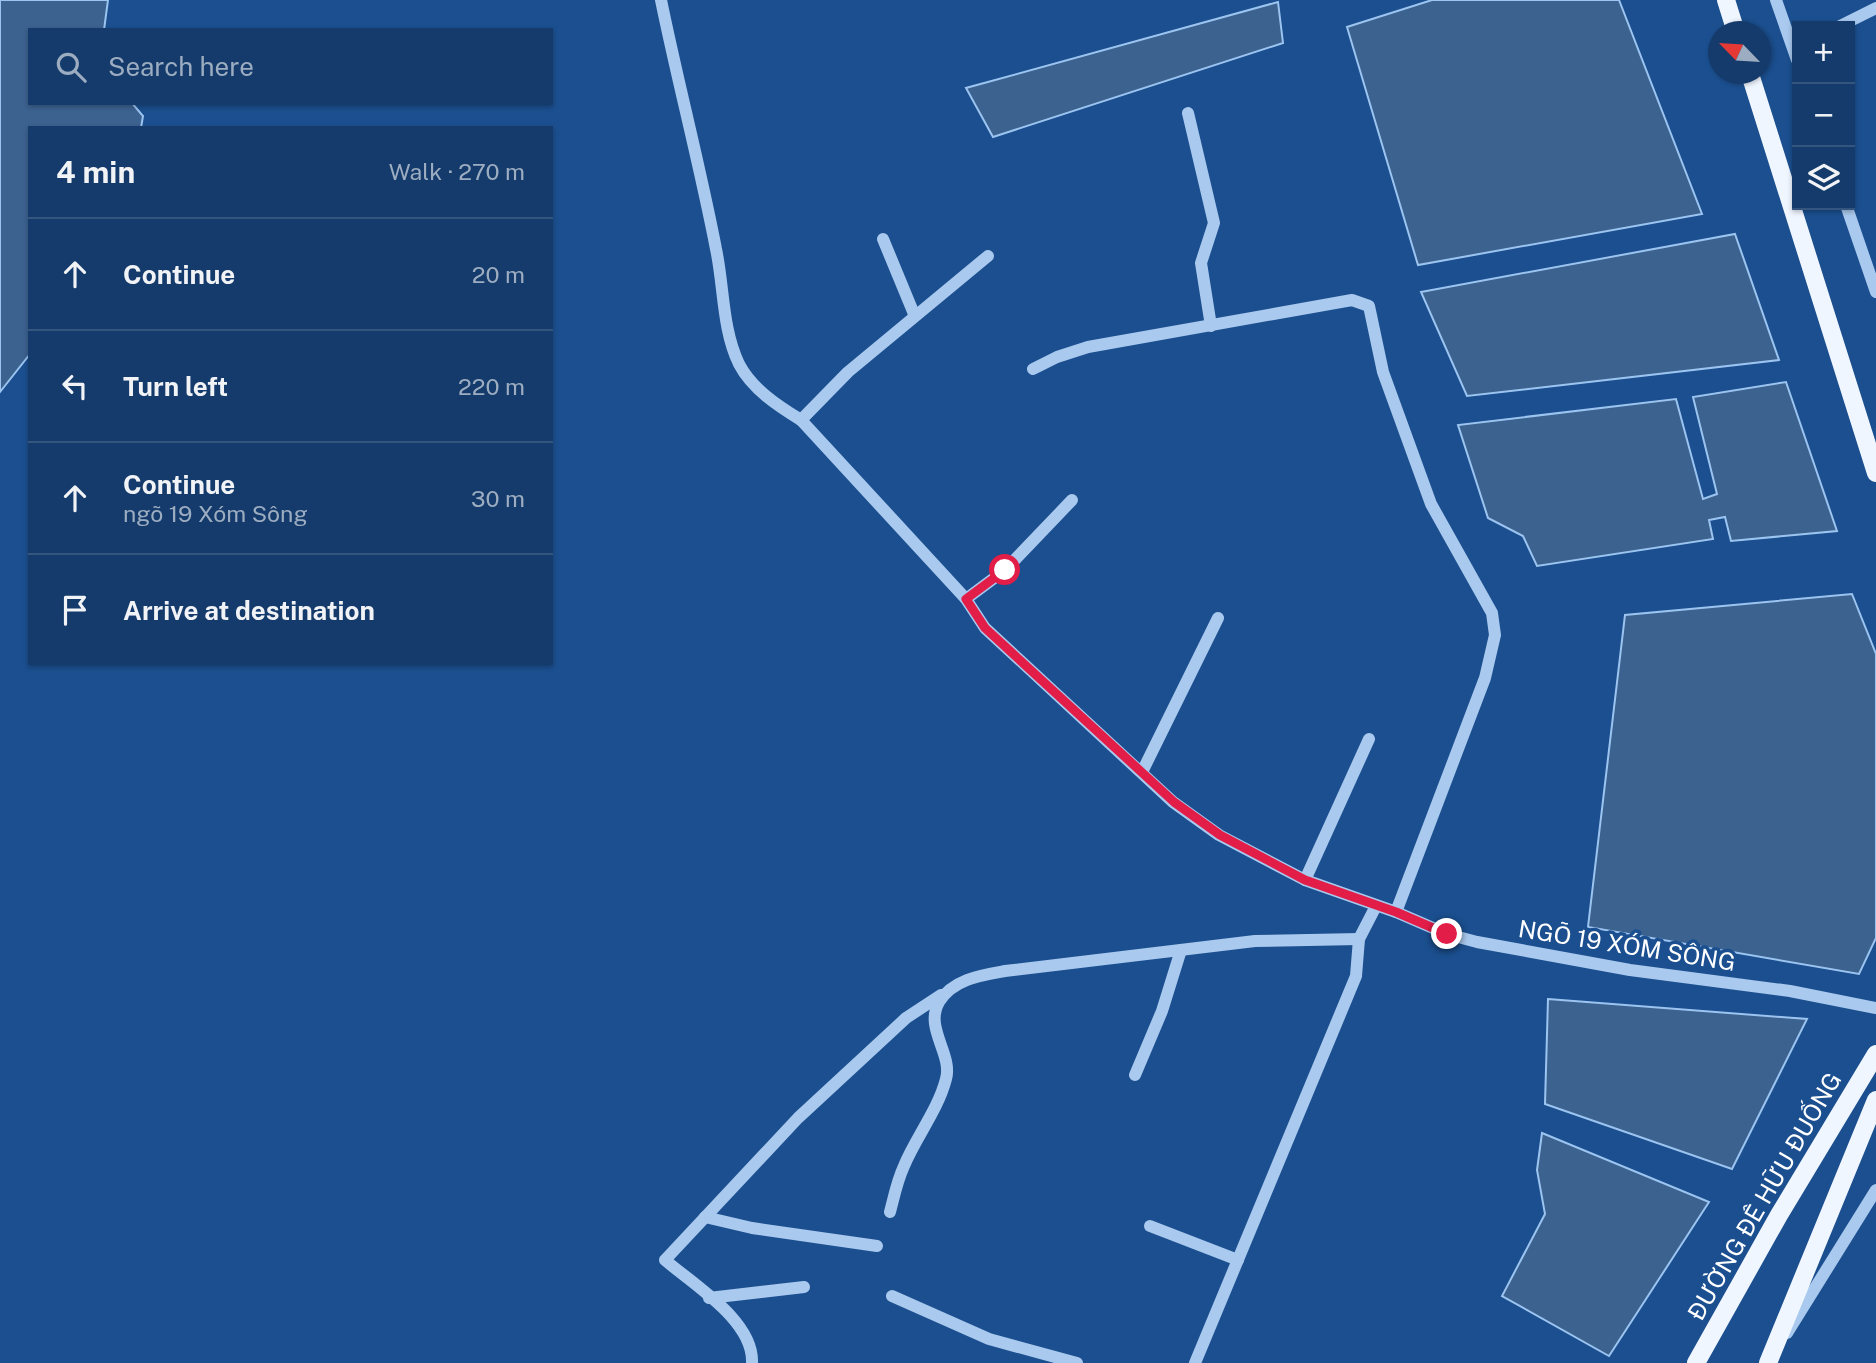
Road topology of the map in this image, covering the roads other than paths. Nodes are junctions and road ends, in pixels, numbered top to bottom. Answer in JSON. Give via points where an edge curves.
{"nodes":[{"id":1,"x":661,"y":0,"type":"edge"},
{"id":2,"x":1726,"y":0,"type":"edge"},
{"id":3,"x":1776,"y":0,"type":"edge"},
{"id":4,"x":1876,"y":8,"type":"edge"},
{"id":5,"x":1733,"y":21,"type":"edge"},
{"id":6,"x":1850,"y":21,"type":"edge"},
{"id":7,"x":1792,"y":42,"type":"edge"},
{"id":8,"x":1753,"y":84,"type":"edge"},
{"id":9,"x":1188,"y":113,"type":"dead end"},
{"id":10,"x":1848,"y":210,"type":"edge"},
{"id":11,"x":883,"y":239,"type":"dead end"},
{"id":12,"x":988,"y":256,"type":"dead end"},
{"id":13,"x":1876,"y":292,"type":"edge"},
{"id":14,"x":914,"y":314,"type":"junction"},
{"id":15,"x":1211,"y":326,"type":"junction"},
{"id":16,"x":1033,"y":369,"type":"dead end"},
{"id":17,"x":801,"y":420,"type":"junction"},
{"id":18,"x":1876,"y":473,"type":"edge"},
{"id":19,"x":1072,"y":500,"type":"dead end"},
{"id":20,"x":966,"y":599,"type":"junction"},
{"id":21,"x":1218,"y":618,"type":"dead end"},
{"id":22,"x":1369,"y":739,"type":"dead end"},
{"id":23,"x":1142,"y":772,"type":"junction"},
{"id":24,"x":1305,"y":880,"type":"junction"},
{"id":25,"x":1377,"y":906,"type":"junction"},
{"id":26,"x":1396,"y":912,"type":"junction"},
{"id":27,"x":1359,"y":939,"type":"junction"},
{"id":28,"x":1181,"y":950,"type":"junction"},
{"id":29,"x":950,"y":989,"type":"junction"},
{"id":30,"x":1876,"y":1008,"type":"edge"},
{"id":31,"x":1876,"y":1054,"type":"edge"},
{"id":32,"x":1135,"y":1075,"type":"dead end"},
{"id":33,"x":1876,"y":1100,"type":"edge"},
{"id":34,"x":1876,"y":1190,"type":"edge"},
{"id":35,"x":890,"y":1212,"type":"dead end"},
{"id":36,"x":705,"y":1217,"type":"junction"},
{"id":37,"x":1150,"y":1226,"type":"dead end"},
{"id":38,"x":877,"y":1246,"type":"dead end"},
{"id":39,"x":1238,"y":1259,"type":"junction"},
{"id":40,"x":804,"y":1287,"type":"dead end"},
{"id":41,"x":892,"y":1296,"type":"dead end"},
{"id":42,"x":709,"y":1298,"type":"junction"},
{"id":43,"x":752,"y":1363,"type":"edge"},
{"id":44,"x":1077,"y":1363,"type":"edge"},
{"id":45,"x":1195,"y":1363,"type":"edge"},
{"id":46,"x":1696,"y":1363,"type":"edge"},
{"id":47,"x":1768,"y":1363,"type":"edge"}],
"edges":[{"from":1,"to":17,"type":"street","name":"NGÕ 19 XÓM SÔNG","via":[[716,249],[730,337],[751,380],[771,401]]},
{"from":2,"to":5,"type":"main road"},
{"from":3,"to":7,"type":"street"},
{"from":4,"to":6,"type":"street"},
{"from":8,"to":18,"type":"main road"},
{"from":9,"to":15,"type":"street","via":[[1214,223],[1201,263]]},
{"from":10,"to":13,"type":"street"},
{"from":11,"to":14,"type":"street"},
{"from":12,"to":14,"type":"street"},
{"from":14,"to":17,"type":"street"},
{"from":15,"to":16,"type":"street","via":[[1088,347]]},
{"from":15,"to":26,"type":"street","via":[[1352,300],[1366,303],[1372,312],[1383,372],[1431,504],[1492,613],[1495,635],[1485,678]]},
{"from":17,"to":20,"type":"street","name":"NGÕ 19 XÓM SÔNG"},
{"from":19,"to":20,"type":"street","via":[[1005,570]]},
{"from":20,"to":23,"type":"street","name":"NGÕ 19 XÓM SÔNG","via":[[985,628]]},
{"from":21,"to":23,"type":"street"},
{"from":22,"to":24,"type":"street"},
{"from":23,"to":24,"type":"street","name":"NGÕ 19 XÓM SÔNG","via":[[1220,835]]},
{"from":24,"to":25,"type":"street","name":"NGÕ 19 XÓM SÔNG"},
{"from":25,"to":26,"type":"street","name":"NGÕ 19 XÓM SÔNG"},
{"from":25,"to":27,"type":"street"},
{"from":26,"to":30,"type":"street","name":"NGÕ 19 XÓM SÔNG","via":[[1477,942]]},
{"from":27,"to":28,"type":"street","via":[[1255,941]]},
{"from":27,"to":39,"type":"street","via":[[1356,976]]},
{"from":28,"to":29,"type":"street","via":[[1005,971],[973,977]]},
{"from":28,"to":32,"type":"street"},
{"from":29,"to":35,"type":"street","via":[[935,1015],[940,1051],[947,1062],[946,1080],[904,1165]]},
{"from":29,"to":36,"type":"street","via":[[906,1018],[808,1109]]},
{"from":31,"to":46,"type":"main road","name":"ĐƯỜNG ĐÊ HỮU ĐUỐNG"},
{"from":33,"to":47,"type":"main road"},
{"from":34,"to":47,"type":"street"},
{"from":36,"to":38,"type":"street"},
{"from":36,"to":42,"type":"street","via":[[665,1260]]},
{"from":37,"to":39,"type":"street"},
{"from":39,"to":45,"type":"street"},
{"from":40,"to":42,"type":"street"},
{"from":41,"to":44,"type":"street","via":[[989,1339]]},
{"from":42,"to":43,"type":"street","via":[[738,1322],[748,1338]]}]}
